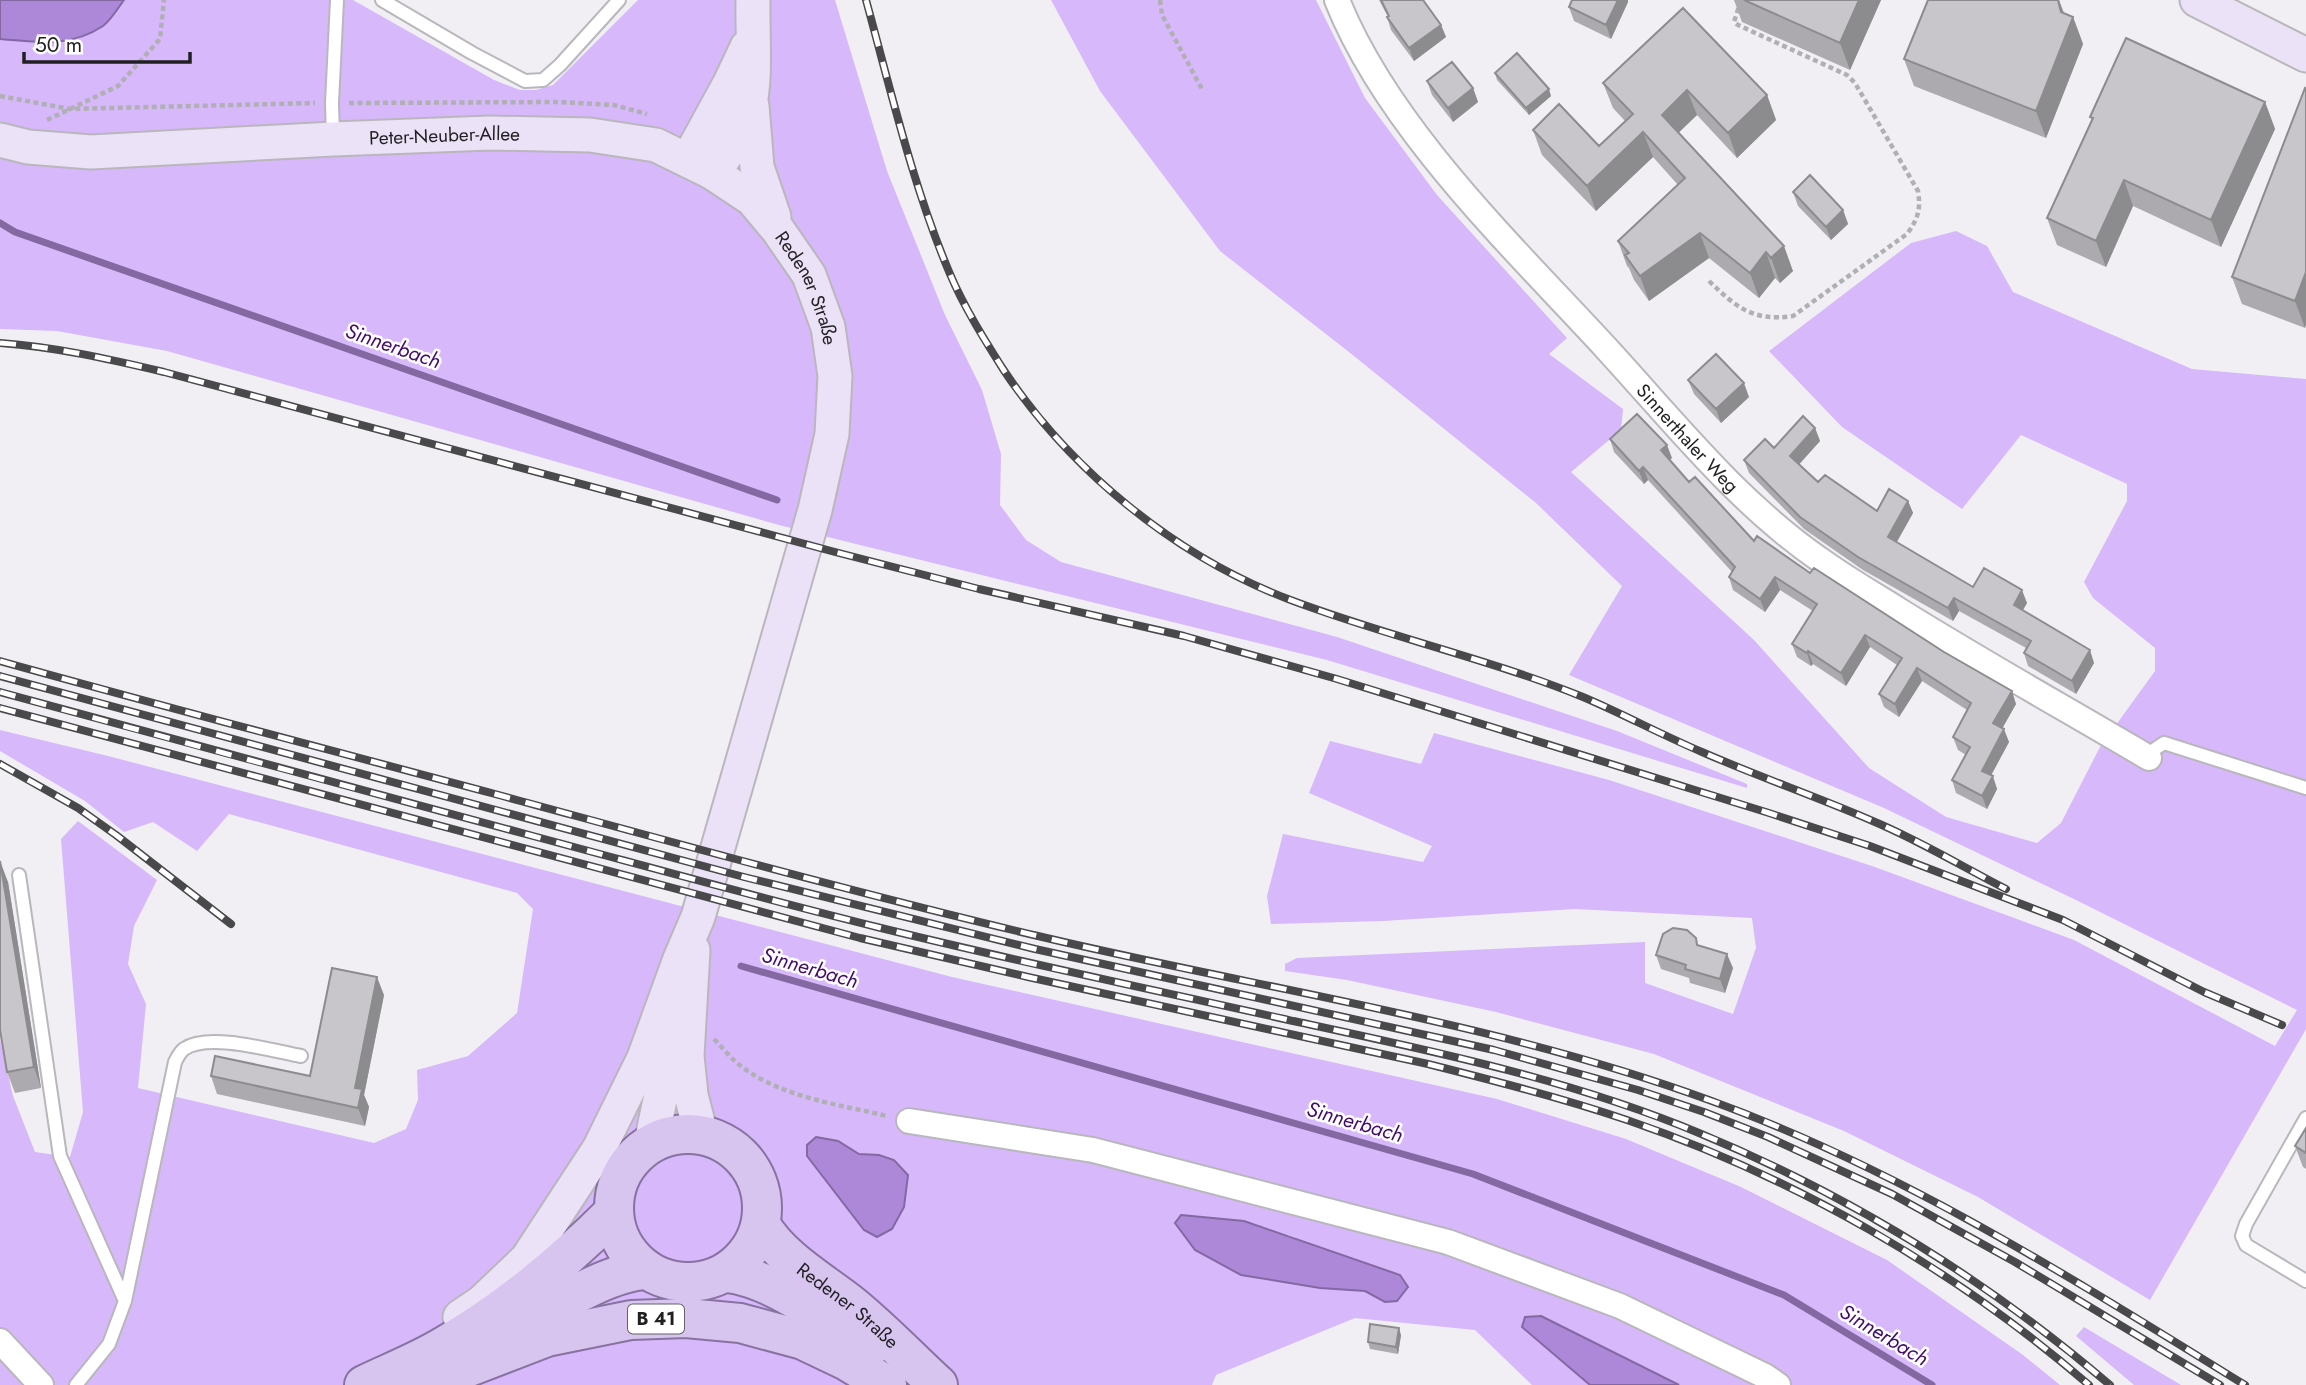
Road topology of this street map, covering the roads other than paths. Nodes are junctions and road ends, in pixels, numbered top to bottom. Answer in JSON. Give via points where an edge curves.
{"nodes":[{"id":1,"x":337,"y":0,"type":"edge"},
{"id":2,"x":382,"y":0,"type":"edge"},
{"id":3,"x":619,"y":0,"type":"edge"},
{"id":4,"x":753,"y":0,"type":"edge"},
{"id":5,"x":1337,"y":0,"type":"edge"},
{"id":6,"x":2197,"y":0,"type":"edge"},
{"id":7,"x":752,"y":35,"type":"junction"},
{"id":8,"x":2306,"y":55,"type":"edge"},
{"id":9,"x":751,"y":96,"type":"junction"},
{"id":10,"x":0,"y":120,"type":"edge"},
{"id":11,"x":332,"y":139,"type":"junction"},
{"id":12,"x":0,"y":140,"type":"edge"},
{"id":13,"x":168,"y":147,"type":"junction"},
{"id":14,"x":701,"y":167,"type":"junction"},
{"id":15,"x":778,"y":230,"type":"junction"},
{"id":16,"x":2149,"y":758,"type":"joint"},
{"id":17,"x":2306,"y":788,"type":"edge"},
{"id":18,"x":19,"y":875,"type":"dead end"},
{"id":19,"x":698,"y":917,"type":"junction"},
{"id":20,"x":692,"y":962,"type":"junction"},
{"id":21,"x":301,"y":1056,"type":"dead end"},
{"id":22,"x":2306,"y":1118,"type":"edge"},
{"id":23,"x":909,"y":1121,"type":"road end"},
{"id":24,"x":701,"y":1134,"type":"junction"},
{"id":25,"x":651,"y":1143,"type":"junction"},
{"id":26,"x":614,"y":1212,"type":"junction"},
{"id":27,"x":761,"y":1224,"type":"junction"},
{"id":28,"x":647,"y":1270,"type":"junction"},
{"id":29,"x":727,"y":1273,"type":"junction"},
{"id":30,"x":2306,"y":1280,"type":"edge"},
{"id":31,"x":125,"y":1301,"type":"junction"},
{"id":32,"x":0,"y":1341,"type":"edge"},
{"id":33,"x":41,"y":1385,"type":"edge"},
{"id":34,"x":76,"y":1385,"type":"edge"},
{"id":35,"x":355,"y":1385,"type":"edge"},
{"id":36,"x":364,"y":1385,"type":"edge"},
{"id":37,"x":407,"y":1385,"type":"edge"},
{"id":38,"x":422,"y":1385,"type":"edge"},
{"id":39,"x":887,"y":1385,"type":"edge"},
{"id":40,"x":910,"y":1385,"type":"edge"},
{"id":41,"x":937,"y":1385,"type":"edge"},
{"id":42,"x":1777,"y":1385,"type":"edge"}],
"edges":[{"from":1,"to":11,"type":"lane"},
{"from":2,"to":3,"type":"lane","via":[[525,81],[542,80],[560,65]]},
{"from":4,"to":7,"type":"main road"},
{"from":5,"to":16,"type":"street","name":"Sinnerthaler Weg","via":[[1392,101],[1439,162],[1766,518],[1819,560]]},
{"from":6,"to":8,"type":"main road"},
{"from":7,"to":9,"type":"main road"},
{"from":7,"to":14,"type":"main road"},
{"from":9,"to":14,"type":"main road","via":[[746,120],[728,153]]},
{"from":9,"to":15,"type":"main road","via":[[757,167]]},
{"from":10,"to":13,"type":"main road","name":"Peter-Neuber-Allee"},
{"from":11,"to":13,"type":"main road","name":"Peter-Neuber-Allee"},
{"from":11,"to":14,"type":"main road","name":"Peter-Neuber-Allee","via":[[490,133],[590,135],[656,145]]},
{"from":12,"to":13,"type":"main road","name":"Peter-Neuber-Allee","via":[[91,152]]},
{"from":14,"to":15,"type":"main road","name":"Redener Straße","via":[[752,199]]},
{"from":15,"to":19,"type":"main road","name":"Redener Straße","via":[[809,275],[828,327],[835,376],[832,434],[815,509]]},
{"from":16,"to":17,"type":"lane","via":[[2164,743]]},
{"from":18,"to":31,"type":"lane","via":[[60,1156]]},
{"from":19,"to":20,"type":"main road"},
{"from":19,"to":35,"type":"main road","via":[[644,1058],[599,1149],[527,1259],[482,1302]]},
{"from":20,"to":24,"type":"main road","via":[[687,1056]]},
{"from":20,"to":25,"type":"main road"},
{"from":21,"to":31,"type":"lane","via":[[200,1043],[183,1050],[174,1062]]},
{"from":22,"to":30,"type":"lane","via":[[2242,1236],[2246,1245]]},
{"from":23,"to":42,"type":"street","via":[[1093,1150],[1448,1242],[1620,1306]]},
{"from":24,"to":25,"type":"main road"},
{"from":24,"to":27,"type":"main road","number":"B 41","via":[[731,1147],[747,1162],[758,1181]]},
{"from":25,"to":26,"type":"main road","number":"B 41","via":[[624,1170],[615,1190]]},
{"from":26,"to":28,"type":"main road","number":"B 41","via":[[628,1252]]},
{"from":26,"to":36,"type":"main road","via":[[520,1296],[445,1346]]},
{"from":27,"to":29,"type":"main road","number":"B 41","via":[[752,1248]]},
{"from":27,"to":41,"type":"main road","name":"Redener Straße","via":[[795,1262],[856,1309]]},
{"from":28,"to":29,"type":"main road","number":"B 41","via":[[671,1281],[693,1283]]},
{"from":28,"to":37,"type":"main road","via":[[631,1270],[603,1280]]},
{"from":29,"to":40,"type":"main road","via":[[773,1288],[826,1320]]},
{"from":31,"to":34,"type":"lane","via":[[109,1344]]},
{"from":32,"to":33,"type":"street"},
{"from":38,"to":39,"type":"main road","number":"B 41","via":[[547,1337],[631,1320],[686,1318],[740,1324],[803,1340]]}]}
